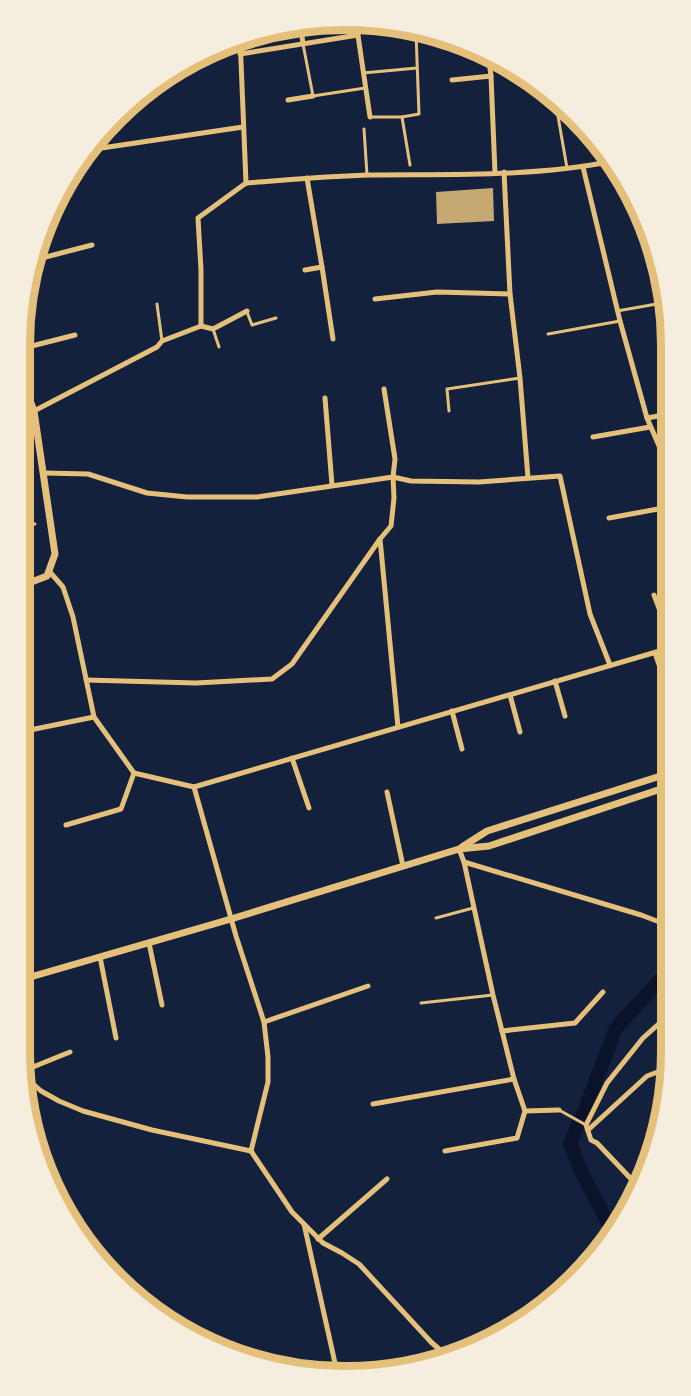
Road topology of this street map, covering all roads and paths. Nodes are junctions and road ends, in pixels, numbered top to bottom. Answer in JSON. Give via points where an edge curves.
{"nodes":[{"id":1,"x":358,"y":31,"type":"edge"},
{"id":2,"x":302,"y":33,"type":"edge"},
{"id":3,"x":358,"y":35,"type":"junction"},
{"id":4,"x":416,"y":38,"type":"edge"},
{"id":5,"x":303,"y":44,"type":"junction"},
{"id":6,"x":240,"y":48,"type":"edge"},
{"id":7,"x":240,"y":54,"type":"junction"},
{"id":8,"x":490,"y":65,"type":"edge"},
{"id":9,"x":417,"y":68,"type":"junction"},
{"id":10,"x":363,"y":73,"type":"junction"},
{"id":11,"x":491,"y":76,"type":"junction"},
{"id":12,"x":452,"y":80,"type":"dead end"},
{"id":13,"x":365,"y":88,"type":"junction"},
{"id":14,"x":313,"y":96,"type":"junction"},
{"id":15,"x":288,"y":100,"type":"dead end"},
{"id":16,"x":557,"y":111,"type":"edge"},
{"id":17,"x":369,"y":117,"type":"joint"},
{"id":18,"x":402,"y":117,"type":"junction"},
{"id":19,"x":243,"y":127,"type":"junction"},
{"id":20,"x":364,"y":129,"type":"dead end"},
{"id":21,"x":99,"y":148,"type":"edge"},
{"id":22,"x":603,"y":163,"type":"edge"},
{"id":23,"x":410,"y":165,"type":"dead end"},
{"id":24,"x":583,"y":167,"type":"junction"},
{"id":25,"x":567,"y":168,"type":"junction"},
{"id":26,"x":504,"y":172,"type":"junction"},
{"id":27,"x":495,"y":173,"type":"junction"},
{"id":28,"x":367,"y":175,"type":"junction"},
{"id":29,"x":307,"y":178,"type":"junction"},
{"id":30,"x":246,"y":183,"type":"junction"},
{"id":31,"x":92,"y":245,"type":"dead end"},
{"id":32,"x":43,"y":258,"type":"edge"},
{"id":33,"x":322,"y":267,"type":"junction"},
{"id":34,"x":305,"y":270,"type":"dead end"},
{"id":35,"x":510,"y":294,"type":"junction"},
{"id":36,"x":375,"y":299,"type":"dead end"},
{"id":37,"x":157,"y":304,"type":"dead end"},
{"id":38,"x":658,"y":304,"type":"edge"},
{"id":39,"x":247,"y":311,"type":"joint"},
{"id":40,"x":617,"y":311,"type":"junction"},
{"id":41,"x":276,"y":318,"type":"dead end"},
{"id":42,"x":620,"y":321,"type":"junction"},
{"id":43,"x":201,"y":326,"type":"junction"},
{"id":44,"x":213,"y":329,"type":"junction"},
{"id":45,"x":548,"y":334,"type":"dead end"},
{"id":46,"x":75,"y":335,"type":"dead end"},
{"id":47,"x":333,"y":339,"type":"dead end"},
{"id":48,"x":162,"y":341,"type":"junction"},
{"id":49,"x":30,"y":347,"type":"edge"},
{"id":50,"x":219,"y":347,"type":"dead end"},
{"id":51,"x":520,"y":378,"type":"junction"},
{"id":52,"x":384,"y":389,"type":"dead end"},
{"id":53,"x":325,"y":399,"type":"dead end"},
{"id":54,"x":30,"y":400,"type":"edge"},
{"id":55,"x":34,"y":411,"type":"junction"},
{"id":56,"x":449,"y":411,"type":"dead end"},
{"id":57,"x":661,"y":415,"type":"edge"},
{"id":58,"x":647,"y":418,"type":"junction"},
{"id":59,"x":650,"y":428,"type":"junction"},
{"id":60,"x":593,"y":437,"type":"dead end"},
{"id":61,"x":661,"y":452,"type":"edge"},
{"id":62,"x":44,"y":473,"type":"junction"},
{"id":63,"x":393,"y":477,"type":"junction"},
{"id":64,"x":528,"y":477,"type":"junction"},
{"id":65,"x":332,"y":485,"type":"junction"},
{"id":66,"x":661,"y":508,"type":"edge"},
{"id":67,"x":609,"y":518,"type":"dead end"},
{"id":68,"x":35,"y":524,"type":"dead end"},
{"id":69,"x":30,"y":525,"type":"edge"},
{"id":70,"x":381,"y":539,"type":"junction"},
{"id":71,"x":49,"y":571,"type":"junction"},
{"id":72,"x":30,"y":583,"type":"edge"},
{"id":73,"x":654,"y":595,"type":"dead end"},
{"id":74,"x":661,"y":614,"type":"edge"},
{"id":75,"x":661,"y":651,"type":"edge"},
{"id":76,"x":655,"y":653,"type":"junction"},
{"id":77,"x":610,"y":665,"type":"junction"},
{"id":78,"x":661,"y":671,"type":"edge"},
{"id":79,"x":86,"y":680,"type":"junction"},
{"id":80,"x":555,"y":681,"type":"junction"},
{"id":81,"x":510,"y":695,"type":"junction"},
{"id":82,"x":452,"y":711,"type":"junction"},
{"id":83,"x":565,"y":716,"type":"dead end"},
{"id":84,"x":94,"y":717,"type":"junction"},
{"id":85,"x":398,"y":727,"type":"junction"},
{"id":86,"x":30,"y":730,"type":"edge"},
{"id":87,"x":520,"y":732,"type":"dead end"},
{"id":88,"x":462,"y":748,"type":"dead end"},
{"id":89,"x":292,"y":758,"type":"junction"},
{"id":90,"x":134,"y":773,"type":"junction"},
{"id":91,"x":661,"y":776,"type":"edge"},
{"id":92,"x":194,"y":787,"type":"junction"},
{"id":93,"x":661,"y":789,"type":"edge"},
{"id":94,"x":387,"y":792,"type":"dead end"},
{"id":95,"x":309,"y":808,"type":"dead end"},
{"id":96,"x":66,"y":825,"type":"dead end"},
{"id":97,"x":459,"y":849,"type":"junction"},
{"id":98,"x":464,"y":862,"type":"junction"},
{"id":99,"x":403,"y":866,"type":"junction"},
{"id":100,"x":473,"y":908,"type":"junction"},
{"id":101,"x":436,"y":918,"type":"dead end"},
{"id":102,"x":231,"y":919,"type":"junction"},
{"id":103,"x":661,"y":922,"type":"edge"},
{"id":104,"x":149,"y":943,"type":"junction"},
{"id":105,"x":100,"y":957,"type":"junction"},
{"id":106,"x":30,"y":977,"type":"edge"},
{"id":107,"x":368,"y":986,"type":"dead end"},
{"id":108,"x":603,"y":992,"type":"dead end"},
{"id":109,"x":493,"y":995,"type":"junction"},
{"id":110,"x":421,"y":1003,"type":"dead end"},
{"id":111,"x":162,"y":1005,"type":"dead end"},
{"id":112,"x":264,"y":1022,"type":"junction"},
{"id":113,"x":661,"y":1022,"type":"edge"},
{"id":114,"x":502,"y":1031,"type":"junction"},
{"id":115,"x":116,"y":1038,"type":"dead end"},
{"id":116,"x":70,"y":1052,"type":"dead end"},
{"id":117,"x":31,"y":1068,"type":"edge"},
{"id":118,"x":660,"y":1071,"type":"edge"},
{"id":119,"x":514,"y":1079,"type":"junction"},
{"id":120,"x":32,"y":1083,"type":"edge"},
{"id":121,"x":373,"y":1104,"type":"dead end"},
{"id":122,"x":560,"y":1110,"type":"joint"},
{"id":123,"x":525,"y":1111,"type":"junction"},
{"id":124,"x":587,"y":1128,"type":"junction"},
{"id":125,"x":251,"y":1151,"type":"junction"},
{"id":126,"x":445,"y":1151,"type":"dead end"},
{"id":127,"x":387,"y":1179,"type":"dead end"},
{"id":128,"x":633,"y":1180,"type":"edge"},
{"id":129,"x":303,"y":1223,"type":"junction"},
{"id":130,"x":318,"y":1239,"type":"junction"},
{"id":131,"x":441,"y":1351,"type":"edge"},
{"id":132,"x":336,"y":1366,"type":"edge"}],
"edges":[{"from":1,"to":3,"type":"street"},
{"from":2,"to":5,"type":"street"},
{"from":3,"to":5,"type":"street"},
{"from":3,"to":10,"type":"street"},
{"from":4,"to":9,"type":"lane"},
{"from":5,"to":7,"type":"street"},
{"from":5,"to":14,"type":"lane"},
{"from":6,"to":7,"type":"street"},
{"from":7,"to":19,"type":"street"},
{"from":8,"to":11,"type":"street"},
{"from":9,"to":10,"type":"lane"},
{"from":9,"to":18,"type":"lane","via":[[418,114]]},
{"from":10,"to":13,"type":"street"},
{"from":11,"to":12,"type":"street"},
{"from":11,"to":27,"type":"street"},
{"from":13,"to":14,"type":"lane"},
{"from":13,"to":17,"type":"street"},
{"from":14,"to":15,"type":"street"},
{"from":16,"to":25,"type":"lane"},
{"from":17,"to":18,"type":"lane"},
{"from":18,"to":23,"type":"lane"},
{"from":19,"to":21,"type":"street"},
{"from":19,"to":30,"type":"street"},
{"from":20,"to":28,"type":"lane"},
{"from":22,"to":24,"type":"street"},
{"from":24,"to":25,"type":"street"},
{"from":24,"to":40,"type":"street"},
{"from":25,"to":26,"type":"street"},
{"from":26,"to":27,"type":"street"},
{"from":26,"to":35,"type":"street"},
{"from":27,"to":28,"type":"street"},
{"from":28,"to":29,"type":"street"},
{"from":29,"to":30,"type":"street"},
{"from":29,"to":33,"type":"street"},
{"from":30,"to":43,"type":"street","via":[[198,218]]},
{"from":31,"to":32,"type":"street"},
{"from":33,"to":34,"type":"street"},
{"from":33,"to":47,"type":"street"},
{"from":35,"to":36,"type":"street","via":[[436,292]]},
{"from":35,"to":51,"type":"street"},
{"from":37,"to":48,"type":"lane"},
{"from":38,"to":40,"type":"lane"},
{"from":39,"to":41,"type":"lane","via":[[252,325]]},
{"from":39,"to":44,"type":"street"},
{"from":40,"to":42,"type":"street"},
{"from":42,"to":45,"type":"lane"},
{"from":42,"to":58,"type":"street"},
{"from":43,"to":44,"type":"street"},
{"from":43,"to":48,"type":"street"},
{"from":44,"to":50,"type":"lane"},
{"from":46,"to":49,"type":"street"},
{"from":48,"to":55,"type":"street","via":[[158,347]]},
{"from":51,"to":56,"type":"lane","via":[[447,388]]},
{"from":51,"to":64,"type":"street"},
{"from":52,"to":63,"type":"street","via":[[395,459]]},
{"from":53,"to":65,"type":"street"},
{"from":54,"to":55,"type":"street"},
{"from":55,"to":62,"type":"street"},
{"from":57,"to":58,"type":"street"},
{"from":58,"to":59,"type":"street"},
{"from":59,"to":60,"type":"street"},
{"from":59,"to":61,"type":"street"},
{"from":62,"to":65,"type":"street","via":[[88,474],[147,493],[187,497],[257,497]]},
{"from":62,"to":71,"type":"street","via":[[55,554]]},
{"from":63,"to":64,"type":"street","via":[[478,482]]},
{"from":63,"to":65,"type":"street"},
{"from":63,"to":70,"type":"street","via":[[392,526]]},
{"from":64,"to":77,"type":"street","via":[[560,476],[590,614]]},
{"from":66,"to":67,"type":"street"},
{"from":68,"to":69,"type":"lane"},
{"from":70,"to":79,"type":"street","via":[[292,664],[272,679],[196,683]]},
{"from":70,"to":85,"type":"street"},
{"from":71,"to":72,"type":"street","via":[[47,576]]},
{"from":71,"to":79,"type":"street","via":[[63,587]]},
{"from":73,"to":74,"type":"street"},
{"from":75,"to":76,"type":"street"},
{"from":76,"to":77,"type":"street"},
{"from":76,"to":78,"type":"street"},
{"from":77,"to":80,"type":"street"},
{"from":79,"to":84,"type":"street"},
{"from":80,"to":81,"type":"street"},
{"from":80,"to":83,"type":"street"},
{"from":81,"to":82,"type":"street"},
{"from":81,"to":87,"type":"street"},
{"from":82,"to":85,"type":"street"},
{"from":82,"to":88,"type":"street"},
{"from":84,"to":86,"type":"street"},
{"from":84,"to":90,"type":"street"},
{"from":85,"to":89,"type":"street"},
{"from":89,"to":92,"type":"street"},
{"from":89,"to":95,"type":"street"},
{"from":90,"to":92,"type":"street"},
{"from":90,"to":96,"type":"street","via":[[121,809]]},
{"from":91,"to":97,"type":"street","via":[[487,831]]},
{"from":92,"to":102,"type":"street"},
{"from":93,"to":97,"type":"street","via":[[489,846]]},
{"from":94,"to":99,"type":"street"},
{"from":97,"to":98,"type":"street"},
{"from":97,"to":99,"type":"street"},
{"from":98,"to":100,"type":"street"},
{"from":98,"to":103,"type":"street"},
{"from":99,"to":102,"type":"street"},
{"from":100,"to":101,"type":"lane"},
{"from":100,"to":109,"type":"street"},
{"from":102,"to":104,"type":"street"},
{"from":102,"to":112,"type":"street"},
{"from":104,"to":105,"type":"street"},
{"from":104,"to":111,"type":"street"},
{"from":105,"to":106,"type":"street"},
{"from":105,"to":115,"type":"street"},
{"from":107,"to":112,"type":"street"},
{"from":108,"to":114,"type":"street","via":[[574,1023]]},
{"from":109,"to":110,"type":"lane"},
{"from":109,"to":114,"type":"street"},
{"from":112,"to":125,"type":"street","via":[[268,1082]]},
{"from":113,"to":124,"type":"street","via":[[607,1083]]},
{"from":114,"to":119,"type":"street"},
{"from":116,"to":117,"type":"street"},
{"from":118,"to":124,"type":"street","via":[[647,1076]]},
{"from":119,"to":121,"type":"street"},
{"from":119,"to":123,"type":"street"},
{"from":120,"to":125,"type":"street","via":[[83,1111]]},
{"from":122,"to":123,"type":"street"},
{"from":122,"to":124,"type":"lane"},
{"from":123,"to":126,"type":"street","via":[[517,1138]]},
{"from":124,"to":128,"type":"street","via":[[591,1140]]},
{"from":125,"to":129,"type":"street"},
{"from":127,"to":130,"type":"street"},
{"from":129,"to":130,"type":"street"},
{"from":129,"to":132,"type":"street"},
{"from":130,"to":131,"type":"street","via":[[359,1264]]}]}
